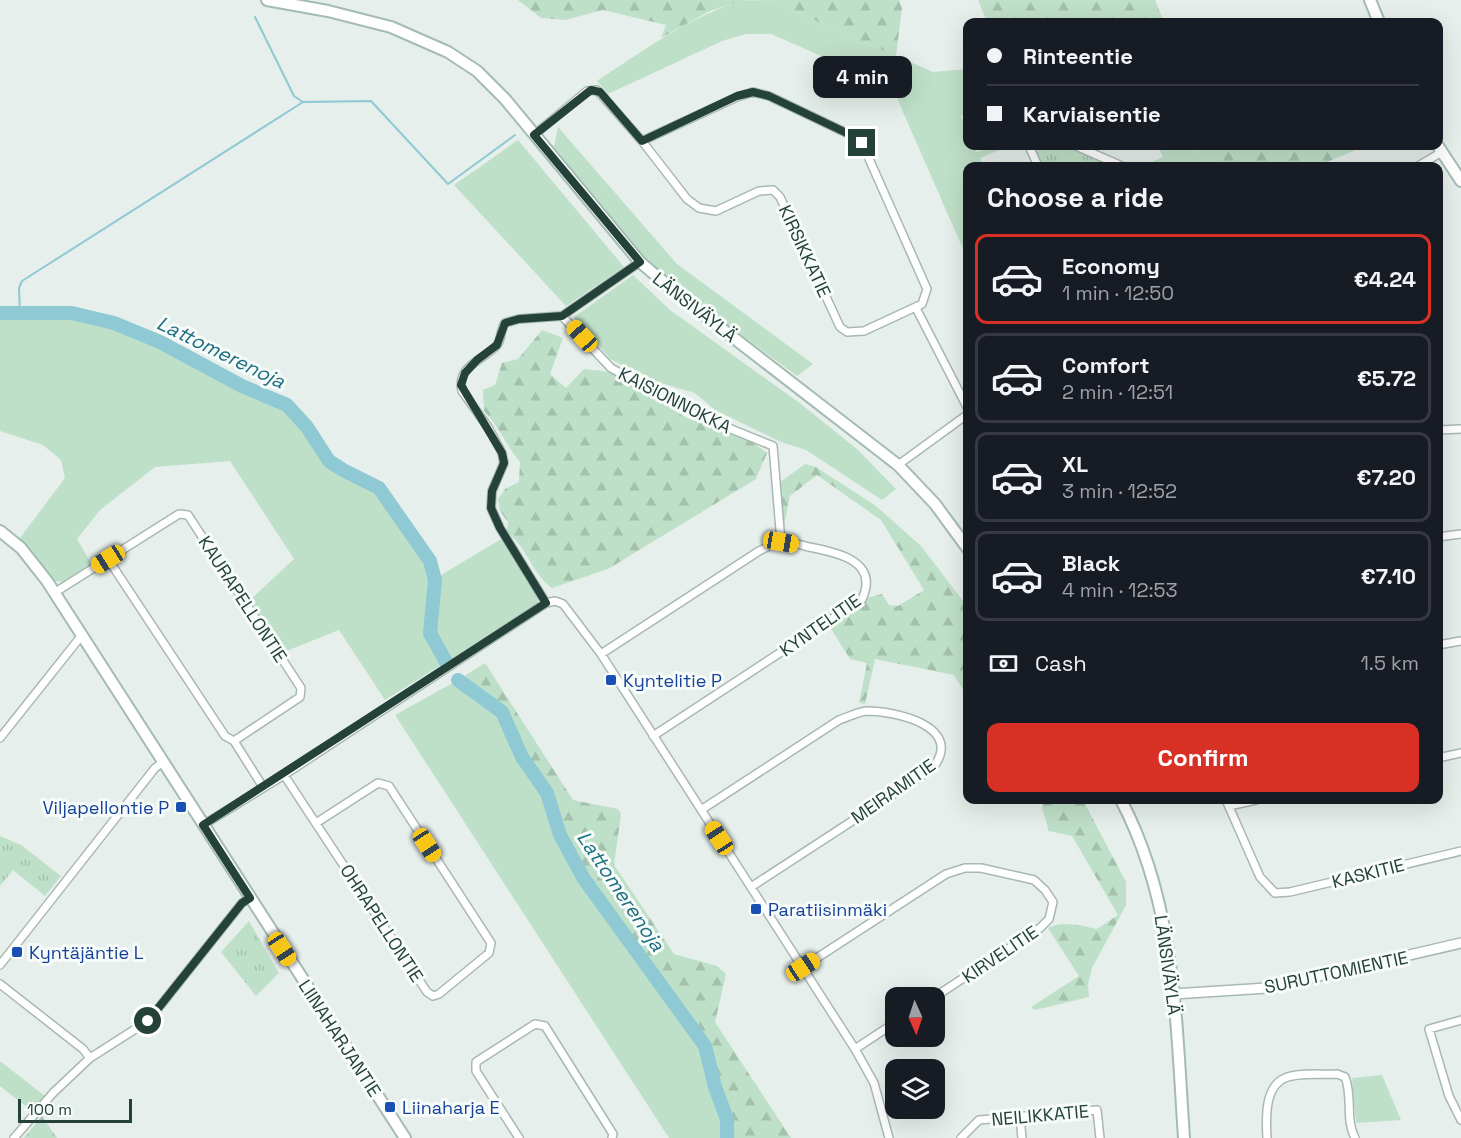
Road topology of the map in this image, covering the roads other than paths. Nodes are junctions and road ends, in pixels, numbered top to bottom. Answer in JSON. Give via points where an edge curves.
{"nodes":[{"id":1,"x":267,"y":0,"type":"edge"},
{"id":2,"x":1370,"y":0,"type":"edge"},
{"id":3,"x":1377,"y":18,"type":"edge"},
{"id":4,"x":534,"y":135,"type":"junction"},
{"id":5,"x":642,"y":141,"type":"junction"},
{"id":6,"x":1085,"y":150,"type":"edge"},
{"id":7,"x":1439,"y":150,"type":"edge"},
{"id":8,"x":1441,"y":150,"type":"edge"},
{"id":9,"x":1113,"y":162,"type":"edge"},
{"id":10,"x":1423,"y":162,"type":"edge"},
{"id":11,"x":1461,"y":181,"type":"edge"},
{"id":12,"x":640,"y":262,"type":"junction"},
{"id":13,"x":916,"y":308,"type":"junction"},
{"id":14,"x":562,"y":316,"type":"junction"},
{"id":15,"x":963,"y":399,"type":"edge"},
{"id":16,"x":963,"y":418,"type":"edge"},
{"id":17,"x":1461,"y":429,"type":"edge"},
{"id":18,"x":1443,"y":430,"type":"edge"},
{"id":19,"x":898,"y":465,"type":"junction"},
{"id":20,"x":0,"y":531,"type":"edge"},
{"id":21,"x":1461,"y":534,"type":"edge"},
{"id":22,"x":1443,"y":536,"type":"edge"},
{"id":23,"x":781,"y":542,"type":"junction"},
{"id":24,"x":963,"y":542,"type":"edge"},
{"id":25,"x":108,"y":559,"type":"junction"},
{"id":26,"x":54,"y":593,"type":"junction"},
{"id":27,"x":546,"y":603,"type":"junction"},
{"id":28,"x":82,"y":635,"type":"junction"},
{"id":29,"x":1461,"y":641,"type":"edge"},
{"id":30,"x":1443,"y":644,"type":"edge"},
{"id":31,"x":601,"y":654,"type":"junction"},
{"id":32,"x":653,"y":736,"type":"junction"},
{"id":33,"x":0,"y":738,"type":"edge"},
{"id":34,"x":234,"y":741,"type":"junction"},
{"id":35,"x":1461,"y":753,"type":"edge"},
{"id":36,"x":1443,"y":757,"type":"edge"},
{"id":37,"x":162,"y":763,"type":"junction"},
{"id":38,"x":284,"y":775,"type":"junction"},
{"id":39,"x":262,"y":787,"type":"junction"},
{"id":40,"x":1123,"y":804,"type":"edge"},
{"id":41,"x":1227,"y":804,"type":"edge"},
{"id":42,"x":701,"y":810,"type":"junction"},
{"id":43,"x":316,"y":823,"type":"junction"},
{"id":44,"x":203,"y":825,"type":"junction"},
{"id":45,"x":1461,"y":851,"type":"edge"},
{"id":46,"x":751,"y":887,"type":"junction"},
{"id":47,"x":250,"y":898,"type":"junction"},
{"id":48,"x":1461,"y":943,"type":"edge"},
{"id":49,"x":0,"y":965,"type":"edge"},
{"id":50,"x":803,"y":967,"type":"junction"},
{"id":51,"x":0,"y":984,"type":"edge"},
{"id":52,"x":945,"y":990,"type":"edge"},
{"id":53,"x":1173,"y":994,"type":"junction"},
{"id":54,"x":1461,"y":1020,"type":"edge"},
{"id":55,"x":885,"y":1029,"type":"edge"},
{"id":56,"x":855,"y":1049,"type":"junction"},
{"id":57,"x":90,"y":1058,"type":"junction"},
{"id":58,"x":1020,"y":1117,"type":"junction"},
{"id":59,"x":1461,"y":1120,"type":"edge"},
{"id":60,"x":14,"y":1138,"type":"edge"},
{"id":61,"x":405,"y":1138,"type":"edge"},
{"id":62,"x":519,"y":1138,"type":"edge"},
{"id":63,"x":612,"y":1138,"type":"edge"},
{"id":64,"x":889,"y":1138,"type":"edge"},
{"id":65,"x":962,"y":1138,"type":"edge"},
{"id":66,"x":1022,"y":1138,"type":"edge"},
{"id":67,"x":1100,"y":1138,"type":"edge"},
{"id":68,"x":1184,"y":1138,"type":"edge"},
{"id":69,"x":1267,"y":1138,"type":"edge"},
{"id":70,"x":1355,"y":1138,"type":"edge"}],
"edges":[{"from":1,"to":4,"type":"main road","name":"LÄNSIVÄYLÄ","via":[[391,27],[429,42],[486,79]]},
{"from":2,"to":3,"type":"main road"},
{"from":4,"to":5,"type":"street","name":"KIRSIKKATIE","via":[[591,90],[600,92]]},
{"from":4,"to":12,"type":"main road","name":"LÄNSIVÄYLÄ"},
{"from":5,"to":13,"type":"street","name":"KIRSIKKATIE","via":[[687,200],[699,208],[716,211],[759,191],[773,190],[780,197],[840,327],[847,332],[864,331]]},
{"from":5,"to":13,"type":"street","via":[[753,92],[855,137],[862,143],[927,289],[922,304]]},
{"from":6,"to":9,"type":"street"},
{"from":7,"to":10,"type":"street"},
{"from":8,"to":11,"type":"main road"},
{"from":12,"to":14,"type":"street"},
{"from":12,"to":19,"type":"main road","name":"LÄNSIVÄYLÄ"},
{"from":13,"to":15,"type":"street"},
{"from":14,"to":23,"type":"street","name":"KAISIONNOKKA","via":[[612,368],[699,416],[773,446]]},
{"from":14,"to":27,"type":"street","via":[[505,323],[497,345],[465,373],[461,385],[502,453],[504,463],[492,491],[491,508]]},
{"from":16,"to":19,"type":"street"},
{"from":17,"to":18,"type":"street"},
{"from":19,"to":24,"type":"main road","name":"LÄNSIVÄYLÄ","via":[[935,504]]},
{"from":20,"to":26,"type":"main road","name":"LIINAHARJANTIE","via":[[21,548]]},
{"from":21,"to":22,"type":"street"},
{"from":23,"to":31,"type":"street","via":[[759,551]]},
{"from":23,"to":32,"type":"street","name":"KYNTELITIE","via":[[841,553],[854,560],[866,580],[862,599]]},
{"from":25,"to":26,"type":"street","name":"KAURAPELLONTIE"},
{"from":25,"to":34,"type":"street","via":[[225,736]]},
{"from":25,"to":34,"type":"street","name":"KAURAPELLONTIE","via":[[179,514],[188,515],[301,688],[300,697]]},
{"from":26,"to":28,"type":"main road","name":"LIINAHARJANTIE"},
{"from":27,"to":31,"type":"street","via":[[555,601],[568,608]]},
{"from":27,"to":38,"type":"street"},
{"from":28,"to":33,"type":"street"},
{"from":28,"to":37,"type":"main road","name":"LIINAHARJANTIE"},
{"from":29,"to":30,"type":"street"},
{"from":31,"to":32,"type":"street"},
{"from":32,"to":42,"type":"street"},
{"from":34,"to":39,"type":"street"},
{"from":35,"to":36,"type":"street"},
{"from":37,"to":44,"type":"main road","name":"LIINAHARJANTIE"},
{"from":37,"to":49,"type":"street"},
{"from":38,"to":39,"type":"street"},
{"from":38,"to":43,"type":"street","name":"OHRAPELLONTIE"},
{"from":39,"to":44,"type":"street"},
{"from":40,"to":53,"type":"main road","name":"LÄNSIVÄYLÄ","via":[[1153,879],[1164,923]]},
{"from":41,"to":45,"type":"street","name":"KASKITIE","via":[[1264,884],[1275,893]]},
{"from":42,"to":46,"type":"street"},
{"from":42,"to":46,"type":"street","name":"MEIRAMITIE","via":[[839,720],[864,711],[922,722],[933,730],[941,743],[940,758],[932,769]]},
{"from":43,"to":43,"type":"street","name":"OHRAPELLONTIE","via":[[427,992],[439,994],[489,954],[491,943],[389,786],[378,783]]},
{"from":44,"to":47,"type":"main road","name":"LIINAHARJANTIE"},
{"from":46,"to":50,"type":"street"},
{"from":47,"to":57,"type":"street","via":[[148,1021]]},
{"from":47,"to":61,"type":"main road","name":"LIINAHARJANTIE"},
{"from":48,"to":53,"type":"street","name":"SURUTTOMIENTIE","via":[[1267,988]]},
{"from":50,"to":52,"type":"street","name":"KIRVELITIE","via":[[946,874],[981,868],[1034,880],[1046,890],[1053,902],[1049,919]]},
{"from":50,"to":56,"type":"street"},
{"from":51,"to":57,"type":"street"},
{"from":53,"to":68,"type":"main road","name":"LÄNSIVÄYLÄ"},
{"from":54,"to":59,"type":"street","via":[[1429,1029],[1446,1089]]},
{"from":55,"to":56,"type":"street"},
{"from":56,"to":64,"type":"street","via":[[874,1083]]},
{"from":57,"to":60,"type":"street"},
{"from":58,"to":65,"type":"street","name":"NEILIKKATIE","via":[[979,1120]]},
{"from":58,"to":66,"type":"street"},
{"from":58,"to":67,"type":"street","name":"NEILIKKATIE","via":[[1097,1110]]},
{"from":62,"to":63,"type":"street","via":[[476,1071],[477,1062],[535,1024],[545,1026]]},
{"from":69,"to":70,"type":"street","via":[[1265,1108],[1279,1082],[1286,1077],[1337,1074],[1345,1077],[1348,1085]]}]}
